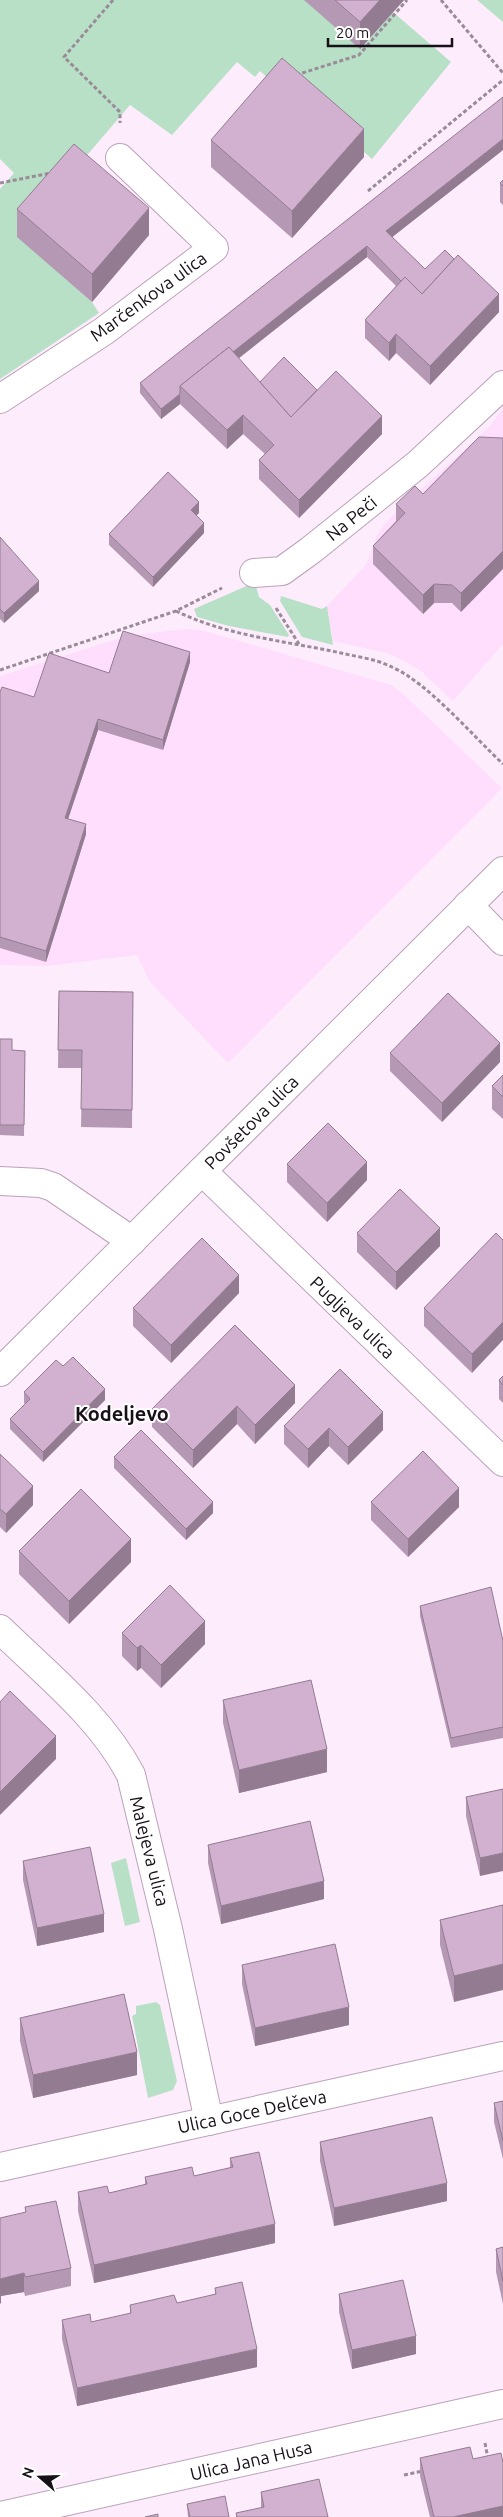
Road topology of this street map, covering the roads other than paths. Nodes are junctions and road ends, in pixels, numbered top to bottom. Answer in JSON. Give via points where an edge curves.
{"nodes":[{"id":1,"x":120,"y":158,"type":"road end"},
{"id":2,"x":503,"y":385,"type":"edge"},
{"id":3,"x":0,"y":399,"type":"edge"},
{"id":4,"x":254,"y":573,"type":"road end"},
{"id":5,"x":503,"y":871,"type":"edge"},
{"id":6,"x":468,"y":905,"type":"junction"},
{"id":7,"x":503,"y":941,"type":"edge"},
{"id":8,"x":202,"y":1171,"type":"junction"},
{"id":9,"x":0,"y":1181,"type":"edge"},
{"id":10,"x":132,"y":1241,"type":"junction"},
{"id":11,"x":0,"y":1372,"type":"edge"},
{"id":12,"x":503,"y":1462,"type":"edge"},
{"id":13,"x":0,"y":1629,"type":"edge"},
{"id":14,"x":503,"y":2056,"type":"edge"},
{"id":15,"x":209,"y":2121,"type":"junction"},
{"id":16,"x":0,"y":2167,"type":"edge"},
{"id":17,"x":503,"y":2404,"type":"edge"},
{"id":18,"x":0,"y":2516,"type":"edge"}],
"edges":[{"from":1,"to":3,"type":"street","name":"Marčenkova ulica","via":[[214,248],[104,331]]},
{"from":2,"to":4,"type":"street","name":"Na Peči","via":[[424,458],[311,550],[282,571]]},
{"from":5,"to":6,"type":"street","name":"Povšetova ulica"},
{"from":6,"to":7,"type":"street"},
{"from":6,"to":8,"type":"street","name":"Povšetova ulica"},
{"from":8,"to":10,"type":"street","name":"Povšetova ulica"},
{"from":8,"to":12,"type":"street","name":"Pugljeva ulica"},
{"from":9,"to":10,"type":"street","via":[[41,1183],[53,1187]]},
{"from":10,"to":11,"type":"street","name":"Povšetova ulica"},
{"from":13,"to":15,"type":"street","name":"Malejeva ulica","via":[[102,1730],[120,1754],[130,1775],[168,1929]]},
{"from":14,"to":15,"type":"street","name":"Ulica Goce Delčeva"},
{"from":15,"to":16,"type":"street","name":"Ulica Goce Delčeva"},
{"from":17,"to":18,"type":"street","name":"Ulica Jana Husa"}]}
